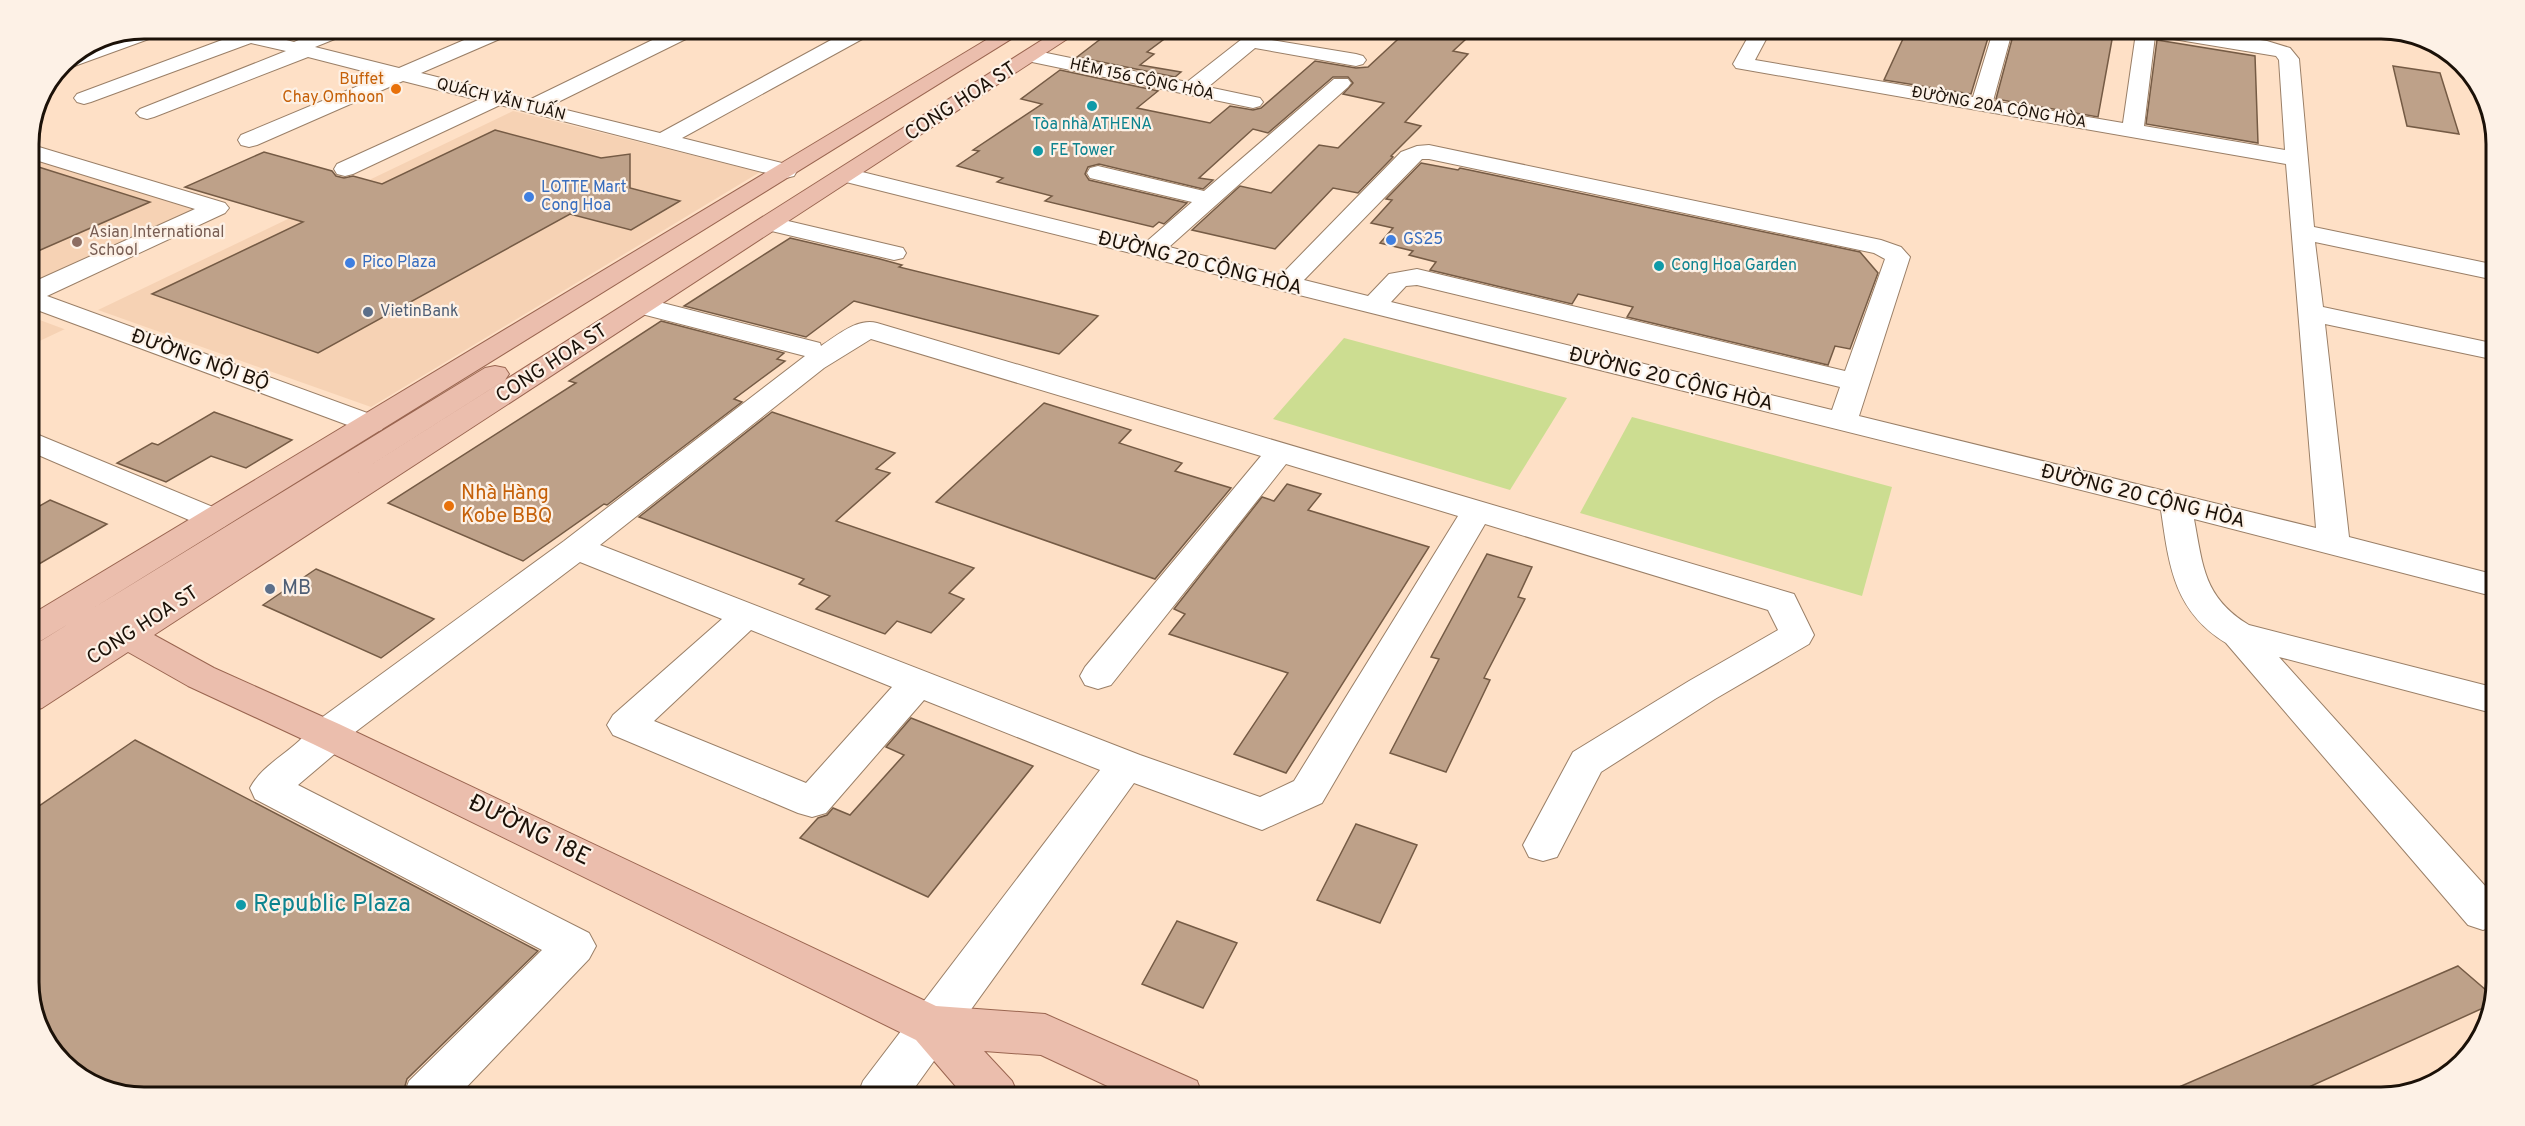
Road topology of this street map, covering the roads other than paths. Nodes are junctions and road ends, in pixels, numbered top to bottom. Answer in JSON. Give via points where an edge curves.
{"nodes":[{"id":1,"x":244,"y":39,"type":"edge"},
{"id":2,"x":258,"y":39,"type":"edge"},
{"id":3,"x":321,"y":39,"type":"edge"},
{"id":4,"x":484,"y":39,"type":"edge"},
{"id":5,"x":670,"y":39,"type":"edge"},
{"id":6,"x":848,"y":39,"type":"edge"},
{"id":7,"x":1002,"y":39,"type":"edge"},
{"id":8,"x":1030,"y":39,"type":"edge"},
{"id":9,"x":1058,"y":39,"type":"edge"},
{"id":10,"x":1255,"y":39,"type":"edge"},
{"id":11,"x":1757,"y":39,"type":"edge"},
{"id":12,"x":2001,"y":39,"type":"edge"},
{"id":13,"x":2142,"y":39,"type":"edge"},
{"id":14,"x":2212,"y":39,"type":"edge"},
{"id":15,"x":126,"y":41,"type":"edge"},
{"id":16,"x":1252,"y":42,"type":"junction"},
{"id":17,"x":300,"y":49,"type":"junction"},
{"id":18,"x":90,"y":54,"type":"edge"},
{"id":19,"x":1032,"y":56,"type":"junction"},
{"id":20,"x":1356,"y":60,"type":"dead end"},
{"id":21,"x":401,"y":75,"type":"junction"},
{"id":22,"x":1341,"y":83,"type":"dead end"},
{"id":23,"x":1188,"y":89,"type":"junction"},
{"id":24,"x":84,"y":98,"type":"dead end"},
{"id":25,"x":497,"y":99,"type":"junction"},
{"id":26,"x":1253,"y":102,"type":"dead end"},
{"id":27,"x":1981,"y":105,"type":"junction"},
{"id":28,"x":531,"y":107,"type":"junction"},
{"id":29,"x":147,"y":113,"type":"dead end"},
{"id":30,"x":2133,"y":131,"type":"junction"},
{"id":31,"x":249,"y":140,"type":"dead end"},
{"id":32,"x":663,"y":140,"type":"junction"},
{"id":33,"x":39,"y":153,"type":"edge"},
{"id":34,"x":2296,"y":159,"type":"junction"},
{"id":35,"x":345,"y":169,"type":"dead end"},
{"id":36,"x":786,"y":171,"type":"junction"},
{"id":37,"x":1098,"y":173,"type":"dead end"},
{"id":38,"x":846,"y":175,"type":"junction"},
{"id":39,"x":1208,"y":199,"type":"junction"},
{"id":40,"x":771,"y":224,"type":"junction"},
{"id":41,"x":2302,"y":232,"type":"junction"},
{"id":42,"x":1150,"y":251,"type":"junction"},
{"id":43,"x":894,"y":253,"type":"dead end"},
{"id":44,"x":2486,"y":270,"type":"edge"},
{"id":45,"x":1285,"y":285,"type":"junction"},
{"id":46,"x":39,"y":291,"type":"edge"},
{"id":47,"x":39,"y":300,"type":"edge"},
{"id":48,"x":643,"y":306,"type":"junction"},
{"id":49,"x":1372,"y":307,"type":"junction"},
{"id":50,"x":2312,"y":313,"type":"junction"},
{"id":51,"x":810,"y":349,"type":"dead end"},
{"id":52,"x":2486,"y":350,"type":"edge"},
{"id":53,"x":1856,"y":382,"type":"junction"},
{"id":54,"x":1842,"y":422,"type":"junction"},
{"id":55,"x":371,"y":424,"type":"junction"},
{"id":56,"x":39,"y":448,"type":"edge"},
{"id":57,"x":1280,"y":452,"type":"junction"},
{"id":58,"x":2176,"y":505,"type":"junction"},
{"id":59,"x":1477,"y":511,"type":"junction"},
{"id":60,"x":214,"y":519,"type":"junction"},
{"id":61,"x":2334,"y":543,"type":"junction"},
{"id":62,"x":576,"y":548,"type":"junction"},
{"id":63,"x":2486,"y":583,"type":"edge"},
{"id":64,"x":747,"y":615,"type":"junction"},
{"id":65,"x":97,"y":622,"type":"junction"},
{"id":66,"x":39,"y":631,"type":"edge"},
{"id":67,"x":2238,"y":634,"type":"junction"},
{"id":68,"x":39,"y":659,"type":"edge"},
{"id":69,"x":1098,"y":676,"type":"dead end"},
{"id":70,"x":918,"y":682,"type":"junction"},
{"id":71,"x":39,"y":688,"type":"edge"},
{"id":72,"x":2486,"y":698,"type":"edge"},
{"id":73,"x":328,"y":735,"type":"junction"},
{"id":74,"x":1126,"y":765,"type":"junction"},
{"id":75,"x":1543,"y":845,"type":"dead end"},
{"id":76,"x":2483,"y":912,"type":"dead end"},
{"id":77,"x":932,"y":1026,"type":"junction"},
{"id":78,"x":437,"y":1087,"type":"edge"},
{"id":79,"x":888,"y":1087,"type":"edge"},
{"id":80,"x":985,"y":1087,"type":"edge"},
{"id":81,"x":1156,"y":1087,"type":"edge"}],
"edges":[{"from":1,"to":24,"type":"street"},
{"from":2,"to":17,"type":"street","name":"QUÁCH VĂN TUẤN"},
{"from":3,"to":17,"type":"street"},
{"from":4,"to":21,"type":"street"},
{"from":5,"to":28,"type":"street"},
{"from":6,"to":32,"type":"street"},
{"from":7,"to":36,"type":"main road","name":"CONG HOA ST"},
{"from":8,"to":65,"type":"main road","name":"CONG HOA ST"},
{"from":9,"to":19,"type":"main road","name":"CONG HOA ST"},
{"from":10,"to":16,"type":"street"},
{"from":11,"to":27,"type":"street","name":"ĐƯỜNG 20A CỘNG HÒA","via":[[1743,64]]},
{"from":12,"to":27,"type":"street"},
{"from":13,"to":30,"type":"street"},
{"from":14,"to":34,"type":"street","via":[[2267,47],[2283,52],[2289,59]]},
{"from":15,"to":18,"type":"street"},
{"from":16,"to":20,"type":"street"},
{"from":16,"to":23,"type":"street"},
{"from":17,"to":21,"type":"street","name":"QUÁCH VĂN TUẤN"},
{"from":17,"to":29,"type":"street"},
{"from":19,"to":23,"type":"street","name":"HẺM 156 CỘNG HÒA"},
{"from":19,"to":38,"type":"main road","name":"CONG HOA ST"},
{"from":21,"to":25,"type":"street","name":"QUÁCH VĂN TUẤN"},
{"from":21,"to":31,"type":"street"},
{"from":22,"to":39,"type":"street"},
{"from":23,"to":26,"type":"street","name":"HẺM 156 CỘNG HÒA"},
{"from":25,"to":28,"type":"street","name":"QUÁCH VĂN TUẤN"},
{"from":25,"to":35,"type":"street"},
{"from":27,"to":30,"type":"street","name":"ĐƯỜNG 20A CỘNG HÒA"},
{"from":28,"to":32,"type":"street","name":"QUÁCH VĂN TUẤN"},
{"from":30,"to":34,"type":"street","name":"ĐƯỜNG 20A CỘNG HÒA"},
{"from":32,"to":36,"type":"street","name":"QUÁCH VĂN TUẤN"},
{"from":33,"to":46,"type":"street","via":[[217,208]]},
{"from":34,"to":41,"type":"street"},
{"from":36,"to":55,"type":"main road","name":"CONG HOA ST"},
{"from":37,"to":39,"type":"street"},
{"from":38,"to":40,"type":"main road","name":"CONG HOA ST"},
{"from":38,"to":42,"type":"street","name":"ĐƯỜNG 20 CỘNG HÒA"},
{"from":39,"to":42,"type":"street"},
{"from":40,"to":43,"type":"street"},
{"from":40,"to":48,"type":"main road","name":"CONG HOA ST"},
{"from":41,"to":44,"type":"street"},
{"from":41,"to":50,"type":"street"},
{"from":42,"to":45,"type":"street","name":"ĐƯỜNG 20 CỘNG HÒA"},
{"from":45,"to":49,"type":"street","name":"ĐƯỜNG 20 CỘNG HÒA"},
{"from":45,"to":53,"type":"street","via":[[1408,156],[1429,152],[1893,252],[1898,257]]},
{"from":47,"to":55,"type":"street","name":"ĐƯỜNG NỘI BỘ"},
{"from":48,"to":51,"type":"street"},
{"from":48,"to":65,"type":"main road","name":"CONG HOA ST"},
{"from":49,"to":53,"type":"street","via":[[1398,279],[1417,277]]},
{"from":49,"to":54,"type":"street","name":"ĐƯỜNG 20 CỘNG HÒA"},
{"from":50,"to":52,"type":"street"},
{"from":50,"to":61,"type":"street"},
{"from":53,"to":54,"type":"street"},
{"from":54,"to":58,"type":"street","name":"ĐƯỜNG 20 CỘNG HÒA"},
{"from":55,"to":60,"type":"main road","name":"CONG HOA ST"},
{"from":56,"to":60,"type":"street"},
{"from":57,"to":59,"type":"street"},
{"from":57,"to":62,"type":"street","via":[[868,328],[814,362]]},
{"from":57,"to":69,"type":"street"},
{"from":58,"to":61,"type":"street","name":"ĐƯỜNG 20 CỘNG HÒA"},
{"from":58,"to":67,"type":"street","via":[[2190,582],[2202,606],[2222,626]]},
{"from":59,"to":74,"type":"street","via":[[1308,792],[1262,814]]},
{"from":59,"to":75,"type":"street","via":[[1782,602],[1797,635],[1587,762]]},
{"from":60,"to":65,"type":"main road","name":"CONG HOA ST"},
{"from":61,"to":63,"type":"street","name":"ĐƯỜNG 20 CỘNG HÒA"},
{"from":62,"to":64,"type":"street"},
{"from":62,"to":73,"type":"street"},
{"from":64,"to":70,"type":"street"},
{"from":64,"to":70,"type":"street","via":[[626,725],[812,802]]},
{"from":65,"to":66,"type":"main road","name":"CONG HOA ST"},
{"from":65,"to":68,"type":"main road","name":"CONG HOA ST"},
{"from":65,"to":71,"type":"main road","name":"CONG HOA ST"},
{"from":65,"to":73,"type":"main road","name":"ĐƯỜNG 18E","via":[[201,677]]},
{"from":67,"to":72,"type":"street"},
{"from":67,"to":76,"type":"street"},
{"from":70,"to":74,"type":"street"},
{"from":73,"to":77,"type":"main road","name":"ĐƯỜNG 18E"},
{"from":73,"to":78,"type":"street","via":[[269,788],[574,946]]},
{"from":74,"to":77,"type":"street"},
{"from":77,"to":79,"type":"street"},
{"from":77,"to":80,"type":"main road","name":"ĐƯỜNG 18E"},
{"from":77,"to":81,"type":"main road","name":"ĐƯỜNG 18E","via":[[1045,1035]]}]}
